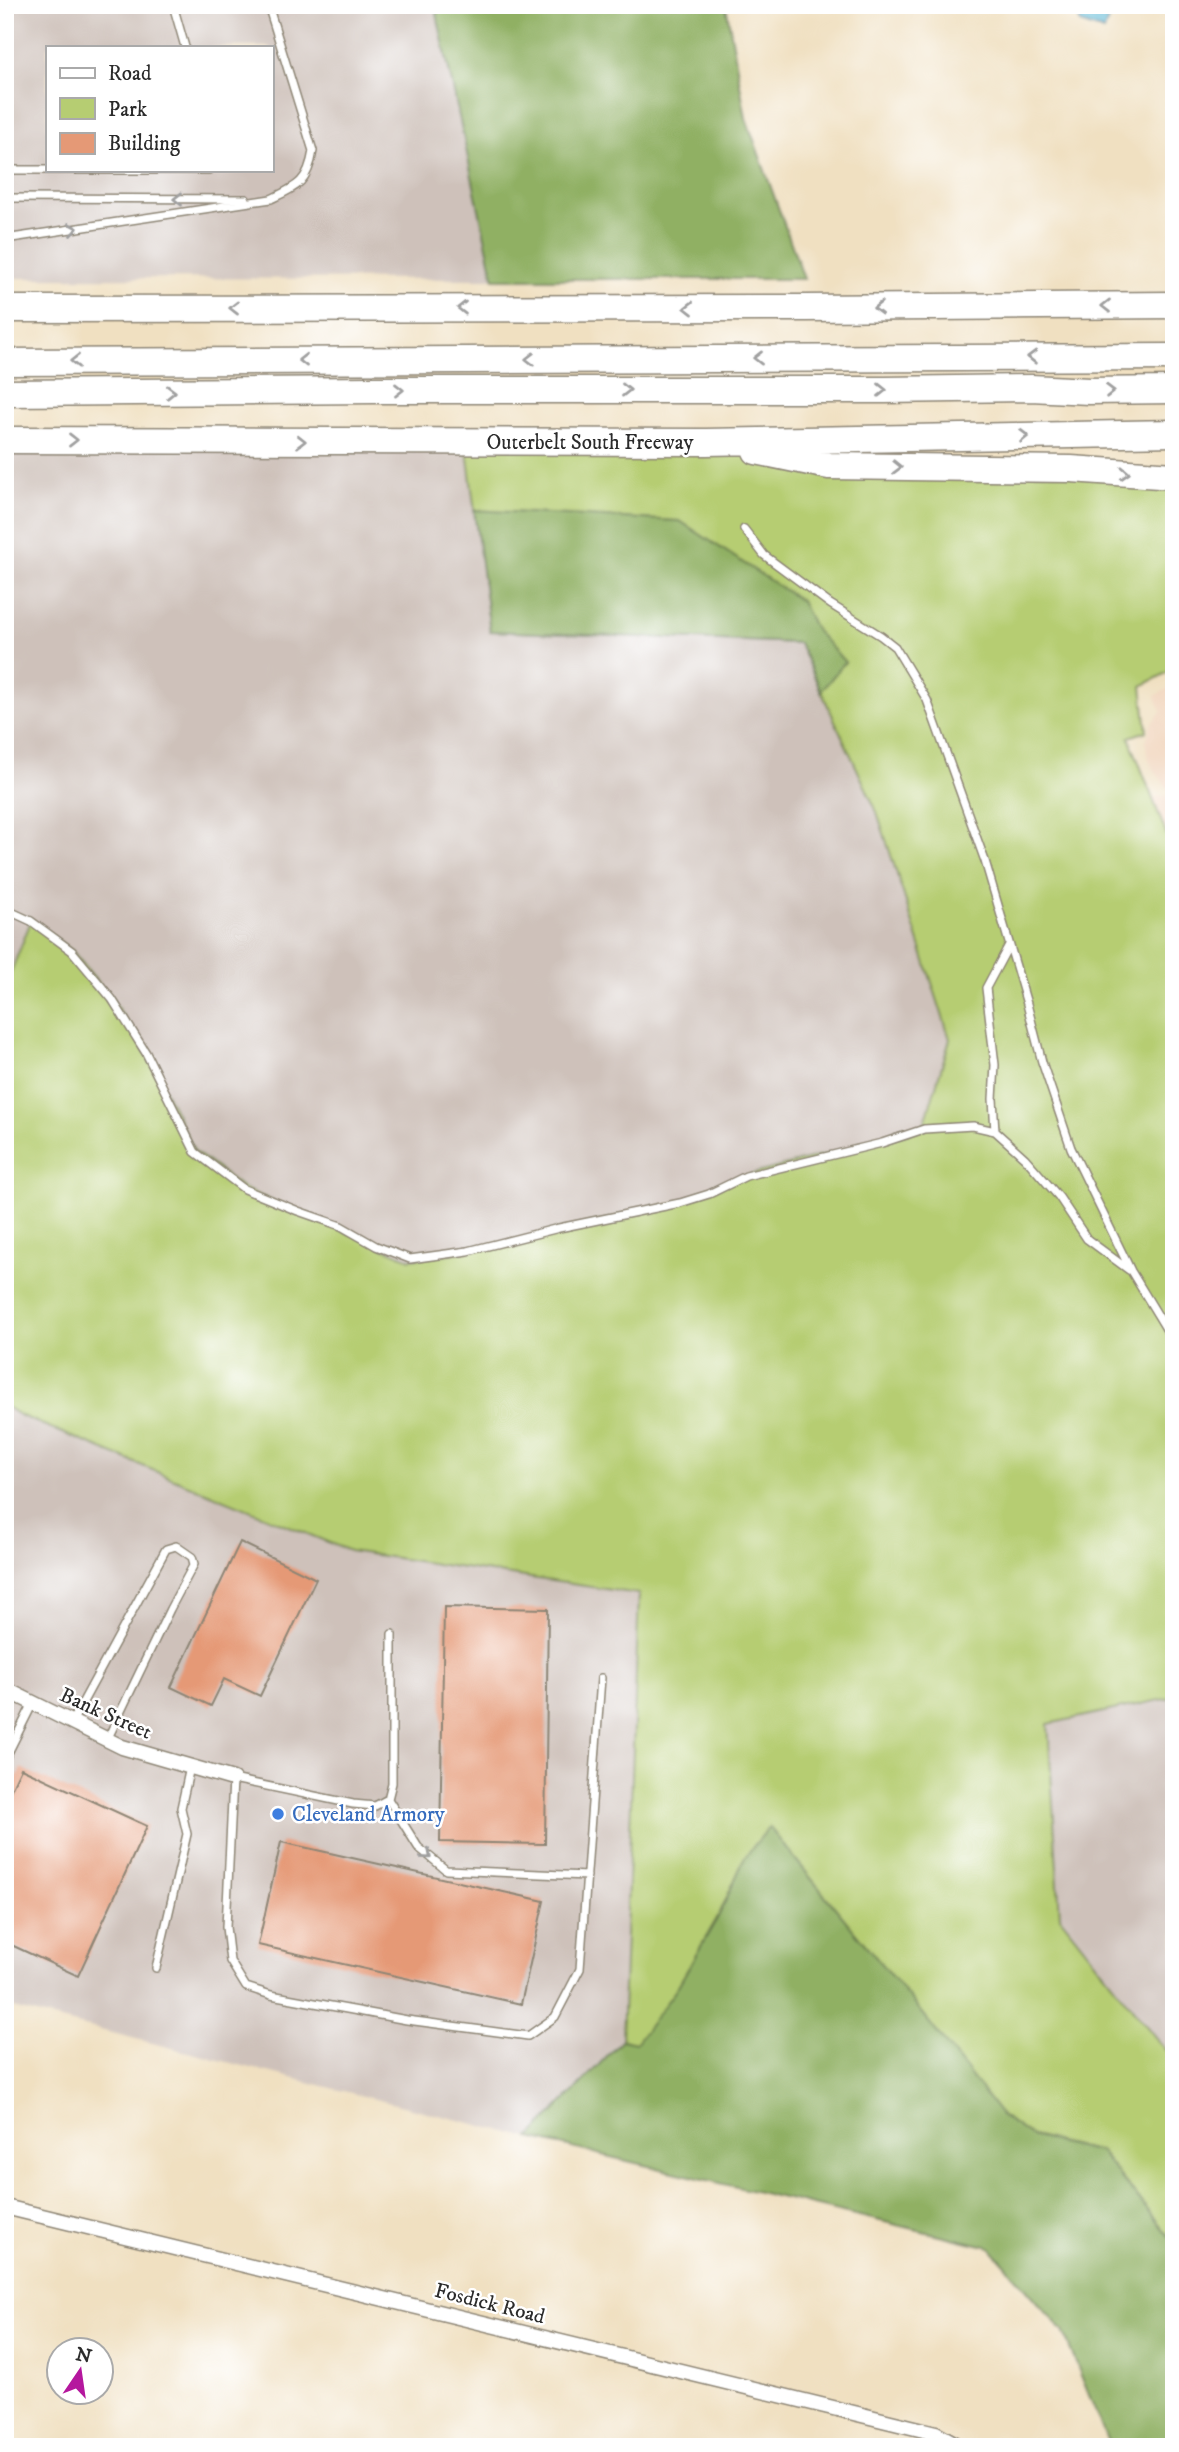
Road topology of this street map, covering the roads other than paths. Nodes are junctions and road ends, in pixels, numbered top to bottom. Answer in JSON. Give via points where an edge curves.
{"nodes":[{"id":1,"x":173,"y":5,"type":"edge"},
{"id":2,"x":268,"y":5,"type":"edge"},
{"id":3,"x":185,"y":46,"type":"edge"},
{"id":4,"x":5,"y":170,"type":"edge"},
{"id":5,"x":46,"y":170,"type":"edge"},
{"id":6,"x":5,"y":198,"type":"edge"},
{"id":7,"x":271,"y":199,"type":"junction"},
{"id":8,"x":5,"y":239,"type":"edge"},
{"id":9,"x":1174,"y":305,"type":"edge"},
{"id":10,"x":5,"y":309,"type":"edge"},
{"id":11,"x":1174,"y":356,"type":"edge"},
{"id":12,"x":5,"y":362,"type":"edge"},
{"id":13,"x":1174,"y":390,"type":"edge"},
{"id":14,"x":5,"y":393,"type":"edge"},
{"id":15,"x":1174,"y":433,"type":"edge"},
{"id":16,"x":5,"y":440,"type":"edge"},
{"id":17,"x":706,"y":442,"type":"junction"},
{"id":18,"x":1174,"y":476,"type":"edge"},
{"id":19,"x":744,"y":529,"type":"dead end"},
{"id":20,"x":5,"y":909,"type":"edge"},
{"id":21,"x":1009,"y":945,"type":"junction"},
{"id":22,"x":995,"y":1131,"type":"junction"},
{"id":23,"x":1131,"y":1271,"type":"junction"},
{"id":24,"x":1174,"y":1342,"type":"edge"},
{"id":25,"x":392,"y":1634,"type":"dead end"},
{"id":26,"x":601,"y":1678,"type":"dead end"},
{"id":27,"x":5,"y":1689,"type":"edge"},
{"id":28,"x":33,"y":1703,"type":"junction"},
{"id":29,"x":72,"y":1722,"type":"junction"},
{"id":30,"x":107,"y":1740,"type":"junction"},
{"id":31,"x":5,"y":1759,"type":"edge"},
{"id":32,"x":190,"y":1767,"type":"junction"},
{"id":33,"x":233,"y":1779,"type":"junction"},
{"id":34,"x":388,"y":1799,"type":"junction"},
{"id":35,"x":587,"y":1876,"type":"junction"},
{"id":36,"x":156,"y":1968,"type":"dead end"},
{"id":37,"x":5,"y":2207,"type":"edge"},
{"id":38,"x":961,"y":2447,"type":"edge"}],
"edges":[{"from":1,"to":3,"type":"lane"},
{"from":2,"to":7,"type":"lane","via":[[313,151],[310,170],[298,186]]},
{"from":4,"to":5,"type":"lane"},
{"from":7,"to":6,"type":"lane","one_way":true},
{"from":8,"to":7,"type":"lane","one_way":true},
{"from":9,"to":10,"type":"highway","one_way":true},
{"from":11,"to":12,"type":"highway","one_way":true},
{"from":14,"to":13,"type":"highway","one_way":true},
{"from":17,"to":15,"type":"highway","name":"Outerbelt South Freeway","one_way":true},
{"from":16,"to":17,"type":"highway","name":"Outerbelt South Freeway","one_way":true},
{"from":17,"to":18,"type":"highway","one_way":true,"via":[[829,466],[1071,469]]},
{"from":19,"to":21,"type":"lane","via":[[764,555],[895,647],[927,700],[944,743]]},
{"from":20,"to":22,"type":"lane","via":[[31,921],[72,951],[112,999],[146,1053],[195,1152],[244,1189],[341,1226],[410,1259],[468,1251],[680,1203],[746,1176],[924,1129],[973,1126]]},
{"from":21,"to":22,"type":"lane","via":[[986,988],[995,1065]]},
{"from":21,"to":23,"type":"lane","via":[[1071,1149]]},
{"from":22,"to":23,"type":"lane","via":[[1059,1196],[1087,1239]]},
{"from":23,"to":24,"type":"lane"},
{"from":25,"to":34,"type":"lane","via":[[392,1783]]},
{"from":26,"to":35,"type":"lane"},
{"from":27,"to":28,"type":"street","name":"Bank Street"},
{"from":28,"to":29,"type":"street","name":"Bank Street"},
{"from":28,"to":31,"type":"lane"},
{"from":29,"to":30,"type":"street","name":"Bank Street"},
{"from":29,"to":30,"type":"lane","via":[[166,1549],[176,1546],[192,1557],[194,1564]]},
{"from":30,"to":32,"type":"street","name":"Bank Street"},
{"from":32,"to":33,"type":"street","name":"Bank Street"},
{"from":32,"to":36,"type":"lane","via":[[181,1808],[187,1834]]},
{"from":33,"to":34,"type":"lane","via":[[353,1804],[375,1806]]},
{"from":33,"to":35,"type":"lane","via":[[226,1927],[230,1961],[246,1987],[271,1995],[528,2036],[555,2017],[580,1969]]},
{"from":34,"to":35,"type":"lane","one_way":true,"via":[[418,1847],[446,1870]]},
{"from":37,"to":38,"type":"street","name":"Fosdick Road","via":[[936,2433]]}]}
